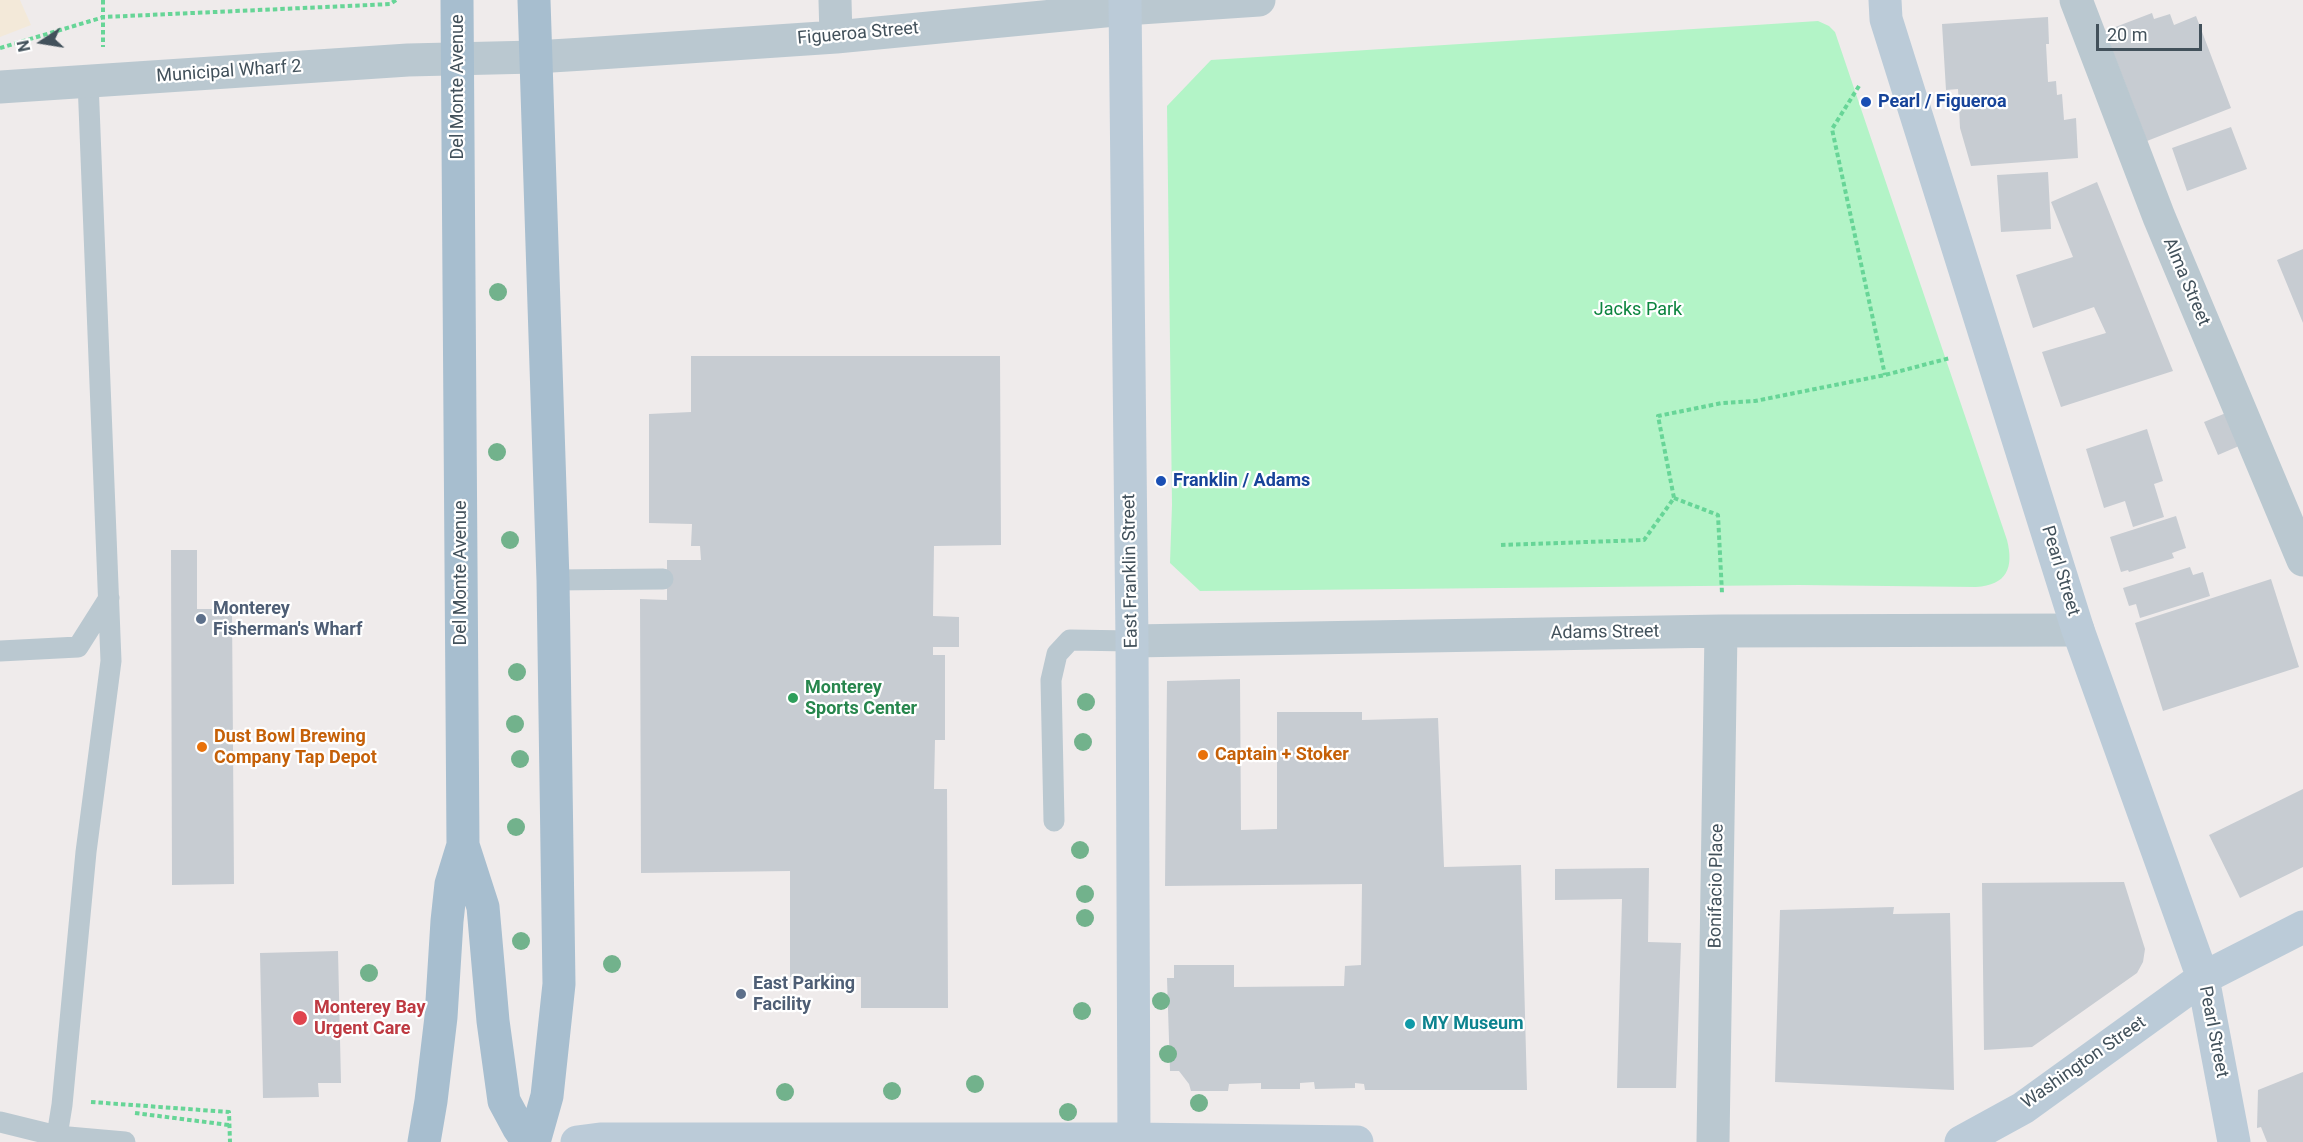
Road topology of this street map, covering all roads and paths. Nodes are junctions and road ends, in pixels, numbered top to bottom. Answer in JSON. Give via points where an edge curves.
{"nodes":[{"id":1,"x":103,"y":0,"type":"edge"},
{"id":2,"x":396,"y":0,"type":"edge"},
{"id":3,"x":457,"y":0,"type":"edge"},
{"id":4,"x":534,"y":0,"type":"edge"},
{"id":5,"x":835,"y":0,"type":"edge"},
{"id":6,"x":1259,"y":0,"type":"edge"},
{"id":7,"x":1885,"y":0,"type":"edge"},
{"id":8,"x":2076,"y":0,"type":"edge"},
{"id":9,"x":1125,"y":5,"type":"edge"},
{"id":10,"x":104,"y":17,"type":"junction"},
{"id":11,"x":836,"y":37,"type":"junction"},
{"id":12,"x":0,"y":48,"type":"edge"},
{"id":13,"x":535,"y":57,"type":"junction"},
{"id":14,"x":457,"y":58,"type":"junction"},
{"id":15,"x":96,"y":80,"type":"junction"},
{"id":16,"x":1858,"y":86,"type":"dead end"},
{"id":17,"x":0,"y":87,"type":"edge"},
{"id":18,"x":1950,"y":358,"type":"dead end"},
{"id":19,"x":1885,"y":375,"type":"junction"},
{"id":20,"x":1674,"y":498,"type":"junction"},
{"id":21,"x":1501,"y":545,"type":"dead end"},
{"id":22,"x":2303,"y":560,"type":"edge"},
{"id":23,"x":663,"y":579,"type":"dead end"},
{"id":24,"x":553,"y":580,"type":"junction"},
{"id":25,"x":1722,"y":593,"type":"dead end"},
{"id":26,"x":109,"y":598,"type":"junction"},
{"id":27,"x":2078,"y":630,"type":"junction"},
{"id":28,"x":1721,"y":631,"type":"junction"},
{"id":29,"x":1132,"y":641,"type":"junction"},
{"id":30,"x":0,"y":651,"type":"edge"},
{"id":31,"x":1054,"y":820,"type":"dead end"},
{"id":32,"x":464,"y":845,"type":"junction"},
{"id":33,"x":2303,"y":927,"type":"edge"},
{"id":34,"x":2203,"y":978,"type":"junction"},
{"id":35,"x":0,"y":1122,"type":"edge"},
{"id":36,"x":56,"y":1139,"type":"edge"},
{"id":37,"x":929,"y":1140,"type":"edge"},
{"id":38,"x":1134,"y":1140,"type":"edge"},
{"id":39,"x":125,"y":1142,"type":"edge"},
{"id":40,"x":424,"y":1142,"type":"edge"},
{"id":41,"x":528,"y":1142,"type":"edge"},
{"id":42,"x":534,"y":1142,"type":"edge"},
{"id":43,"x":577,"y":1142,"type":"edge"},
{"id":44,"x":1357,"y":1142,"type":"edge"},
{"id":45,"x":1713,"y":1142,"type":"edge"},
{"id":46,"x":1960,"y":1142,"type":"edge"},
{"id":47,"x":2234,"y":1142,"type":"edge"}],
"edges":[{"from":1,"to":10,"type":"path"},
{"from":2,"to":10,"type":"path","via":[[390,4]]},
{"from":3,"to":14,"type":"main road","name":"Del Monte Avenue"},
{"from":4,"to":13,"type":"main road"},
{"from":5,"to":11,"type":"street"},
{"from":6,"to":9,"type":"street","name":"Figueroa Street"},
{"from":7,"to":27,"type":"street","name":"Pearl Street","via":[[1890,30]]},
{"from":8,"to":22,"type":"street","name":"Alma Street","via":[[2158,217]]},
{"from":9,"to":11,"type":"street","name":"Figueroa Street"},
{"from":9,"to":29,"type":"street","name":"East Franklin Street"},
{"from":10,"to":12,"type":"path"},
{"from":10,"to":15,"type":"path"},
{"from":11,"to":13,"type":"street","name":"Figueroa Street"},
{"from":13,"to":14,"type":"street","name":"Figueroa Street"},
{"from":13,"to":24,"type":"main road"},
{"from":14,"to":15,"type":"street","name":"Municipal Wharf 2"},
{"from":14,"to":32,"type":"main road","name":"Del Monte Avenue"},
{"from":15,"to":17,"type":"street","name":"Municipal Wharf 2"},
{"from":15,"to":26,"type":"lane"},
{"from":16,"to":19,"type":"path","via":[[1832,129]]},
{"from":18,"to":19,"type":"path"},
{"from":19,"to":20,"type":"path","via":[[1658,416]]},
{"from":20,"to":21,"type":"path","via":[[1644,540]]},
{"from":20,"to":25,"type":"path","via":[[1718,515]]},
{"from":23,"to":24,"type":"lane"},
{"from":24,"to":42,"type":"main road","via":[[559,984],[547,1096]]},
{"from":26,"to":30,"type":"lane","via":[[78,647]]},
{"from":26,"to":36,"type":"lane","via":[[111,662],[86,852]]},
{"from":27,"to":28,"type":"street","name":"Adams Street"},
{"from":27,"to":34,"type":"street","name":"Pearl Street"},
{"from":28,"to":29,"type":"street","name":"Adams Street"},
{"from":28,"to":45,"type":"street","name":"Bonifacio Place"},
{"from":29,"to":31,"type":"lane","via":[[1070,640],[1057,654],[1051,680]]},
{"from":29,"to":38,"type":"street","name":"East Franklin Street"},
{"from":32,"to":40,"type":"main road","name":"Del Monte Avenue","via":[[451,884],[441,1017]]},
{"from":32,"to":41,"type":"main road","via":[[483,907],[504,1101]]},
{"from":33,"to":34,"type":"street","name":"Washington Street"},
{"from":34,"to":46,"type":"street","name":"Washington Street","via":[[2023,1108]]},
{"from":34,"to":47,"type":"street","name":"Pearl Street"},
{"from":35,"to":36,"type":"lane"},
{"from":36,"to":39,"type":"lane"},
{"from":37,"to":38,"type":"street"},
{"from":37,"to":43,"type":"street"},
{"from":38,"to":44,"type":"street"}]}
